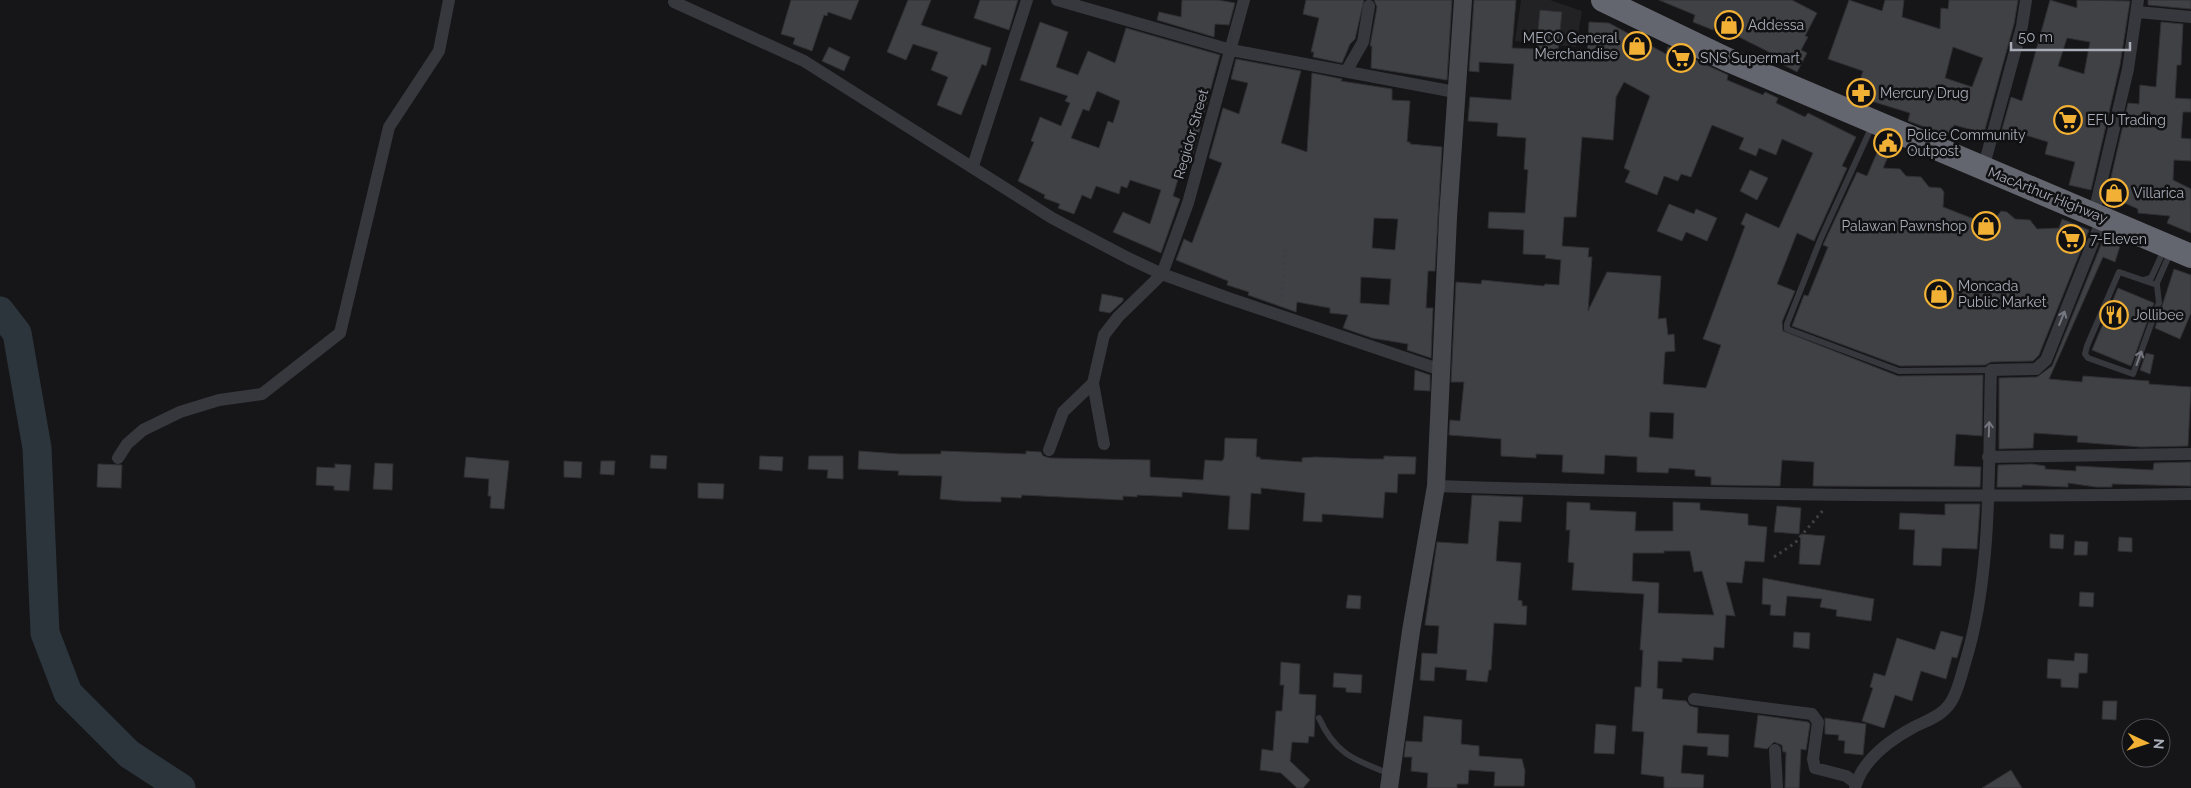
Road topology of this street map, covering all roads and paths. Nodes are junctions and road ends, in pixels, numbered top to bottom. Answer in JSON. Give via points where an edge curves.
{"nodes":[{"id":1,"x":448,"y":0,"type":"edge"},
{"id":2,"x":1027,"y":0,"type":"edge"},
{"id":3,"x":1057,"y":0,"type":"edge"},
{"id":4,"x":1244,"y":0,"type":"edge"},
{"id":5,"x":1463,"y":0,"type":"edge"},
{"id":6,"x":1603,"y":0,"type":"edge"},
{"id":7,"x":2026,"y":0,"type":"edge"},
{"id":8,"x":673,"y":1,"type":"edge"},
{"id":9,"x":1369,"y":6,"type":"dead end"},
{"id":10,"x":2138,"y":6,"type":"edge"},
{"id":11,"x":2191,"y":16,"type":"edge"},
{"id":12,"x":1231,"y":50,"type":"junction"},
{"id":13,"x":1347,"y":70,"type":"junction"},
{"id":14,"x":1455,"y":92,"type":"junction"},
{"id":15,"x":1874,"y":122,"type":"junction"},
{"id":16,"x":973,"y":166,"type":"junction"},
{"id":17,"x":1982,"y":168,"type":"junction"},
{"id":18,"x":2099,"y":215,"type":"junction"},
{"id":19,"x":1286,"y":244,"type":"dead end"},
{"id":20,"x":2176,"y":249,"type":"edge"},
{"id":21,"x":1162,"y":274,"type":"junction"},
{"id":22,"x":2144,"y":280,"type":"junction"},
{"id":23,"x":2158,"y":285,"type":"junction"},
{"id":24,"x":1279,"y":315,"type":"junction"},
{"id":25,"x":1440,"y":370,"type":"junction"},
{"id":26,"x":1991,"y":370,"type":"junction"},
{"id":27,"x":1093,"y":383,"type":"junction"},
{"id":28,"x":1104,"y":444,"type":"dead end"},
{"id":29,"x":1049,"y":450,"type":"dead end"},
{"id":30,"x":2191,"y":454,"type":"edge"},
{"id":31,"x":1988,"y":457,"type":"junction"},
{"id":32,"x":118,"y":458,"type":"dead end"},
{"id":33,"x":1436,"y":486,"type":"junction"},
{"id":34,"x":1841,"y":494,"type":"junction"},
{"id":35,"x":2191,"y":494,"type":"edge"},
{"id":36,"x":1987,"y":495,"type":"junction"},
{"id":37,"x":1774,"y":557,"type":"dead end"},
{"id":38,"x":1694,"y":699,"type":"dead end"},
{"id":39,"x":1320,"y":718,"type":"dead end"},
{"id":40,"x":1775,"y":750,"type":"dead end"},
{"id":41,"x":1390,"y":781,"type":"edge"},
{"id":42,"x":1856,"y":785,"type":"edge"},
{"id":43,"x":1776,"y":788,"type":"edge"}],
"edges":[{"from":1,"to":32,"type":"street","via":[[439,51],[389,127],[340,333],[262,394],[219,400],[180,412],[143,430],[127,444]]},
{"from":2,"to":16,"type":"street"},
{"from":3,"to":12,"type":"street"},
{"from":4,"to":12,"type":"street","name":"Regidor Street"},
{"from":5,"to":14,"type":"street"},
{"from":6,"to":15,"type":"highway","name":"MacArthur Highway","via":[[1726,59]]},
{"from":7,"to":17,"type":"street","via":[[2022,26]]},
{"from":8,"to":16,"type":"street","via":[[804,61]]},
{"from":9,"to":13,"type":"street","via":[[1366,33]]},
{"from":10,"to":11,"type":"street"},
{"from":10,"to":18,"type":"street"},
{"from":12,"to":13,"type":"street"},
{"from":12,"to":21,"type":"street","name":"Regidor Street","via":[[1188,203]]},
{"from":13,"to":14,"type":"street"},
{"from":14,"to":25,"type":"street"},
{"from":15,"to":17,"type":"highway","name":"MacArthur Highway"},
{"from":15,"to":26,"type":"lane","via":[[1820,238],[1787,329],[1899,371]]},
{"from":16,"to":21,"type":"street","via":[[1052,218]]},
{"from":17,"to":18,"type":"highway","name":"MacArthur Highway"},
{"from":18,"to":20,"type":"highway","name":"MacArthur Highway"},
{"from":26,"to":18,"type":"street","one_way":true,"via":[[2036,369],[2046,360]]},
{"from":19,"to":24,"type":"path"},
{"from":20,"to":22,"type":"lane","via":[[2151,278]]},
{"from":20,"to":23,"type":"lane"},
{"from":21,"to":24,"type":"street"},
{"from":21,"to":27,"type":"street","via":[[1104,335]]},
{"from":22,"to":23,"type":"lane"},
{"from":22,"to":23,"type":"lane","one_way":true,"via":[[2121,272],[2116,275],[2087,346],[2088,358],[2133,374],[2158,305]]},
{"from":24,"to":25,"type":"street"},
{"from":25,"to":33,"type":"street"},
{"from":31,"to":26,"type":"street","one_way":true},
{"from":27,"to":28,"type":"street"},
{"from":27,"to":29,"type":"street","via":[[1063,412]]},
{"from":30,"to":31,"type":"street"},
{"from":31,"to":36,"type":"street"},
{"from":33,"to":34,"type":"street"},
{"from":33,"to":41,"type":"street"},
{"from":34,"to":36,"type":"street"},
{"from":34,"to":37,"type":"path","via":[[1816,515],[1794,543]]},
{"from":35,"to":36,"type":"street"},
{"from":36,"to":42,"type":"street","via":[[1978,610],[1953,700],[1939,715],[1886,744],[1862,772]]},
{"from":38,"to":42,"type":"street","via":[[1812,714],[1818,722],[1813,759],[1815,768],[1846,776]]},
{"from":39,"to":41,"type":"lane","via":[[1326,734],[1346,755]]},
{"from":40,"to":43,"type":"street"}]}
